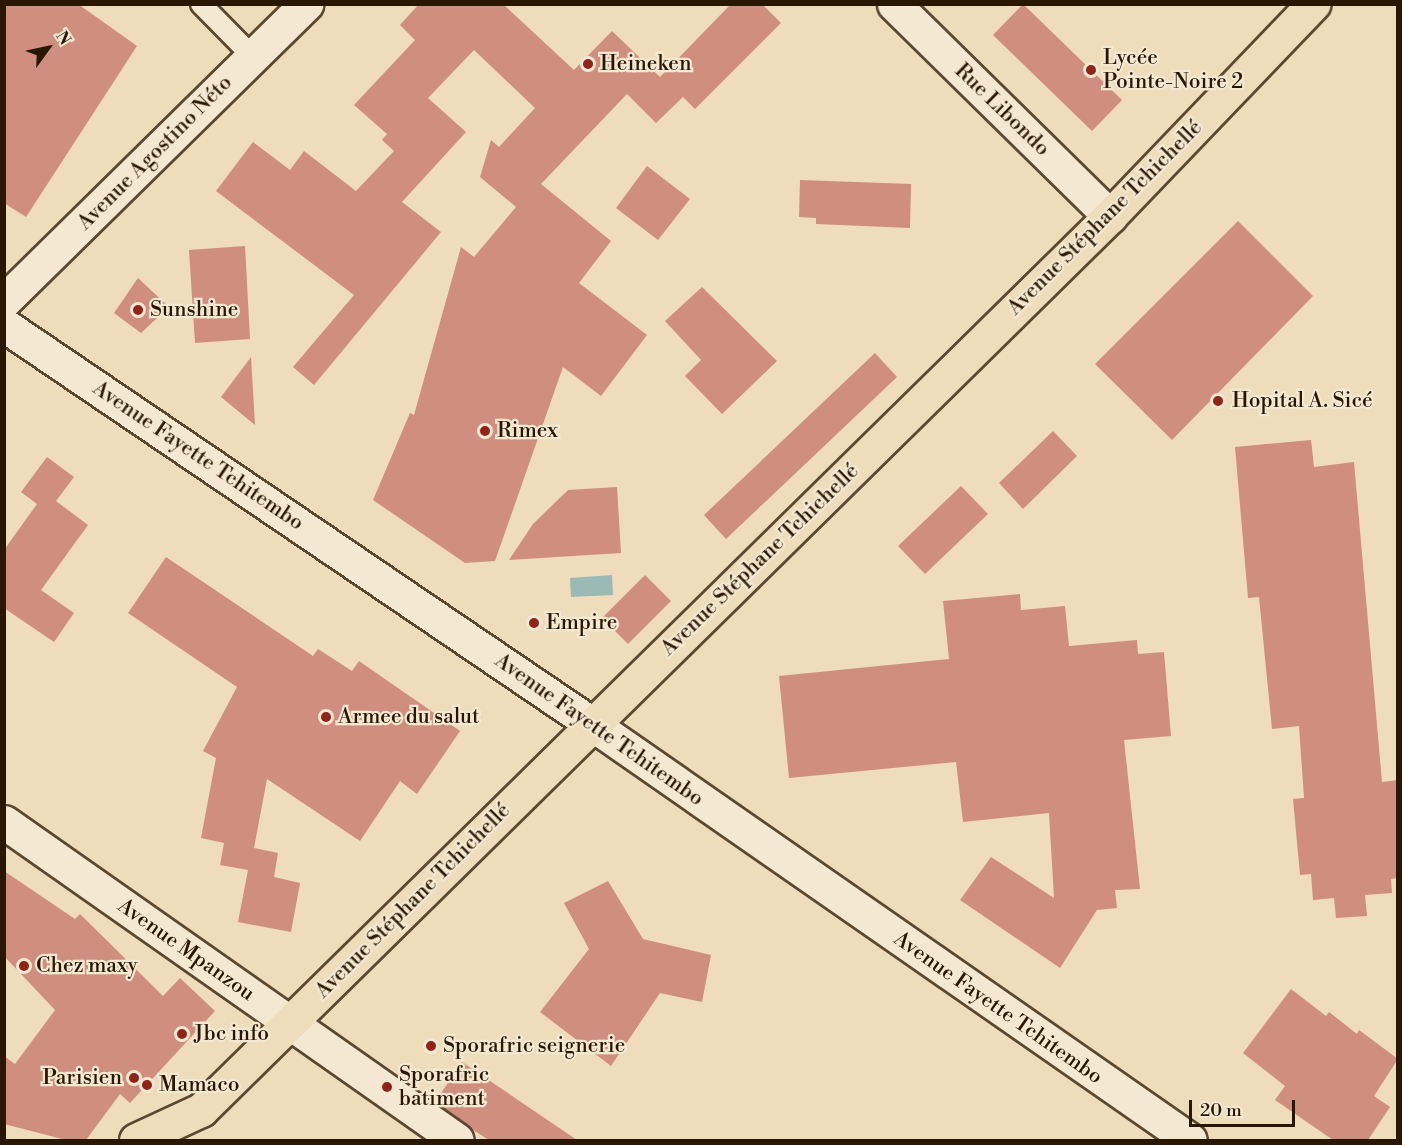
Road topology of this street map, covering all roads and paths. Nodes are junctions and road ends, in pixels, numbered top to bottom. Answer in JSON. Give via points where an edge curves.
{"nodes":[{"id":1,"x":201,"y":4,"type":"edge"},
{"id":2,"x":306,"y":4,"type":"edge"},
{"id":3,"x":894,"y":4,"type":"edge"},
{"id":4,"x":1313,"y":4,"type":"edge"},
{"id":5,"x":253,"y":57,"type":"junction"},
{"id":6,"x":1110,"y":216,"type":"junction"},
{"id":7,"x":4,"y":301,"type":"edge"},
{"id":8,"x":4,"y":325,"type":"edge"},
{"id":9,"x":592,"y":724,"type":"junction"},
{"id":10,"x":4,"y":822,"type":"edge"},
{"id":11,"x":290,"y":1023,"type":"junction"},
{"id":12,"x":201,"y":1110,"type":"junction"},
{"id":13,"x":136,"y":1140,"type":"edge"},
{"id":14,"x":187,"y":1140,"type":"edge"},
{"id":15,"x":457,"y":1140,"type":"edge"},
{"id":16,"x":1190,"y":1140,"type":"edge"}],
"edges":[{"from":1,"to":5,"type":"lane"},
{"from":2,"to":5,"type":"street","name":"Avenue Agostino Néto"},
{"from":3,"to":6,"type":"street","name":"Rue Libondo"},
{"from":4,"to":6,"type":"highway","name":"Avenue Stéphane Tchichellé"},
{"from":5,"to":7,"type":"street","name":"Avenue Agostino Néto"},
{"from":6,"to":9,"type":"highway","name":"Avenue Stéphane Tchichellé"},
{"from":8,"to":9,"type":"street","name":"Avenue Fayette Tchitembo"},
{"from":9,"to":11,"type":"highway","name":"Avenue Stéphane Tchichellé"},
{"from":9,"to":16,"type":"street","name":"Avenue Fayette Tchitembo"},
{"from":10,"to":11,"type":"street","name":"Avenue Mpanzou"},
{"from":11,"to":12,"type":"highway","name":"Avenue Stéphane Tchichellé"},
{"from":11,"to":15,"type":"street","name":"Avenue Mpanzou"},
{"from":12,"to":13,"type":"highway","name":"Avenue Stéphane Tchichellé"},
{"from":12,"to":14,"type":"highway","name":"Avenue Stéphane Tchichellé"}]}
